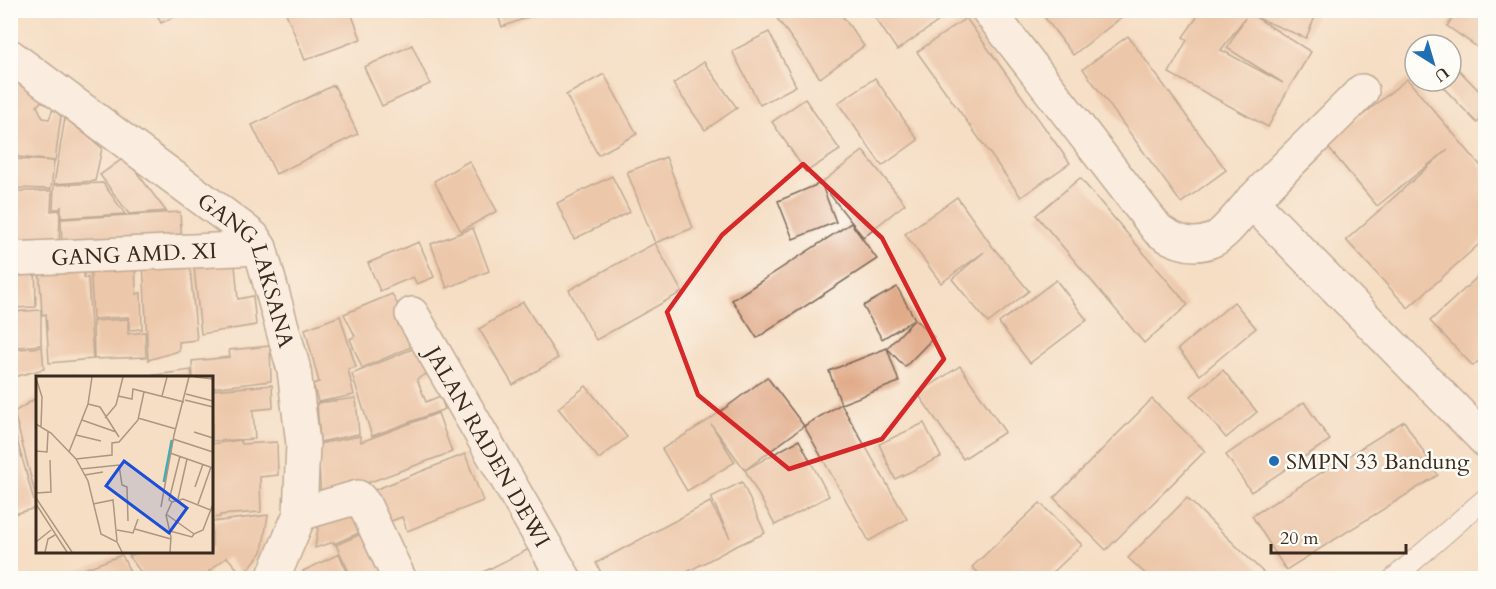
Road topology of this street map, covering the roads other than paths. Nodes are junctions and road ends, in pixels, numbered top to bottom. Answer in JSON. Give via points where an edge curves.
{"nodes":[{"id":1,"x":988,"y":10,"type":"edge"},
{"id":2,"x":10,"y":56,"type":"edge"},
{"id":3,"x":1362,"y":91,"type":"dead end"},
{"id":4,"x":1251,"y":201,"type":"junction"},
{"id":5,"x":260,"y":249,"type":"junction"},
{"id":6,"x":10,"y":259,"type":"edge"},
{"id":7,"x":412,"y":314,"type":"dead end"},
{"id":8,"x":1485,"y":441,"type":"edge"},
{"id":9,"x":1485,"y":498,"type":"edge"},
{"id":10,"x":300,"y":514,"type":"junction"},
{"id":11,"x":273,"y":579,"type":"edge"},
{"id":12,"x":399,"y":579,"type":"edge"},
{"id":13,"x":564,"y":579,"type":"edge"},
{"id":14,"x":1394,"y":579,"type":"edge"}],
"edges":[{"from":1,"to":4,"type":"street","via":[[1158,230],[1185,244],[1200,244],[1216,239]]},
{"from":2,"to":5,"type":"street","name":"GANG LAKSANA","via":[[248,233]]},
{"from":3,"to":4,"type":"street"},
{"from":4,"to":8,"type":"street"},
{"from":5,"to":6,"type":"street","name":"GANG AMD. XI"},
{"from":5,"to":10,"type":"street","name":"GANG LAKSANA","via":[[294,370],[303,444]]},
{"from":7,"to":13,"type":"street","name":"JALAN RADEN DEWI"},
{"from":9,"to":14,"type":"lane"},
{"from":10,"to":11,"type":"street","name":"GANG LAKSANA"},
{"from":10,"to":12,"type":"street","via":[[358,497]]}]}
